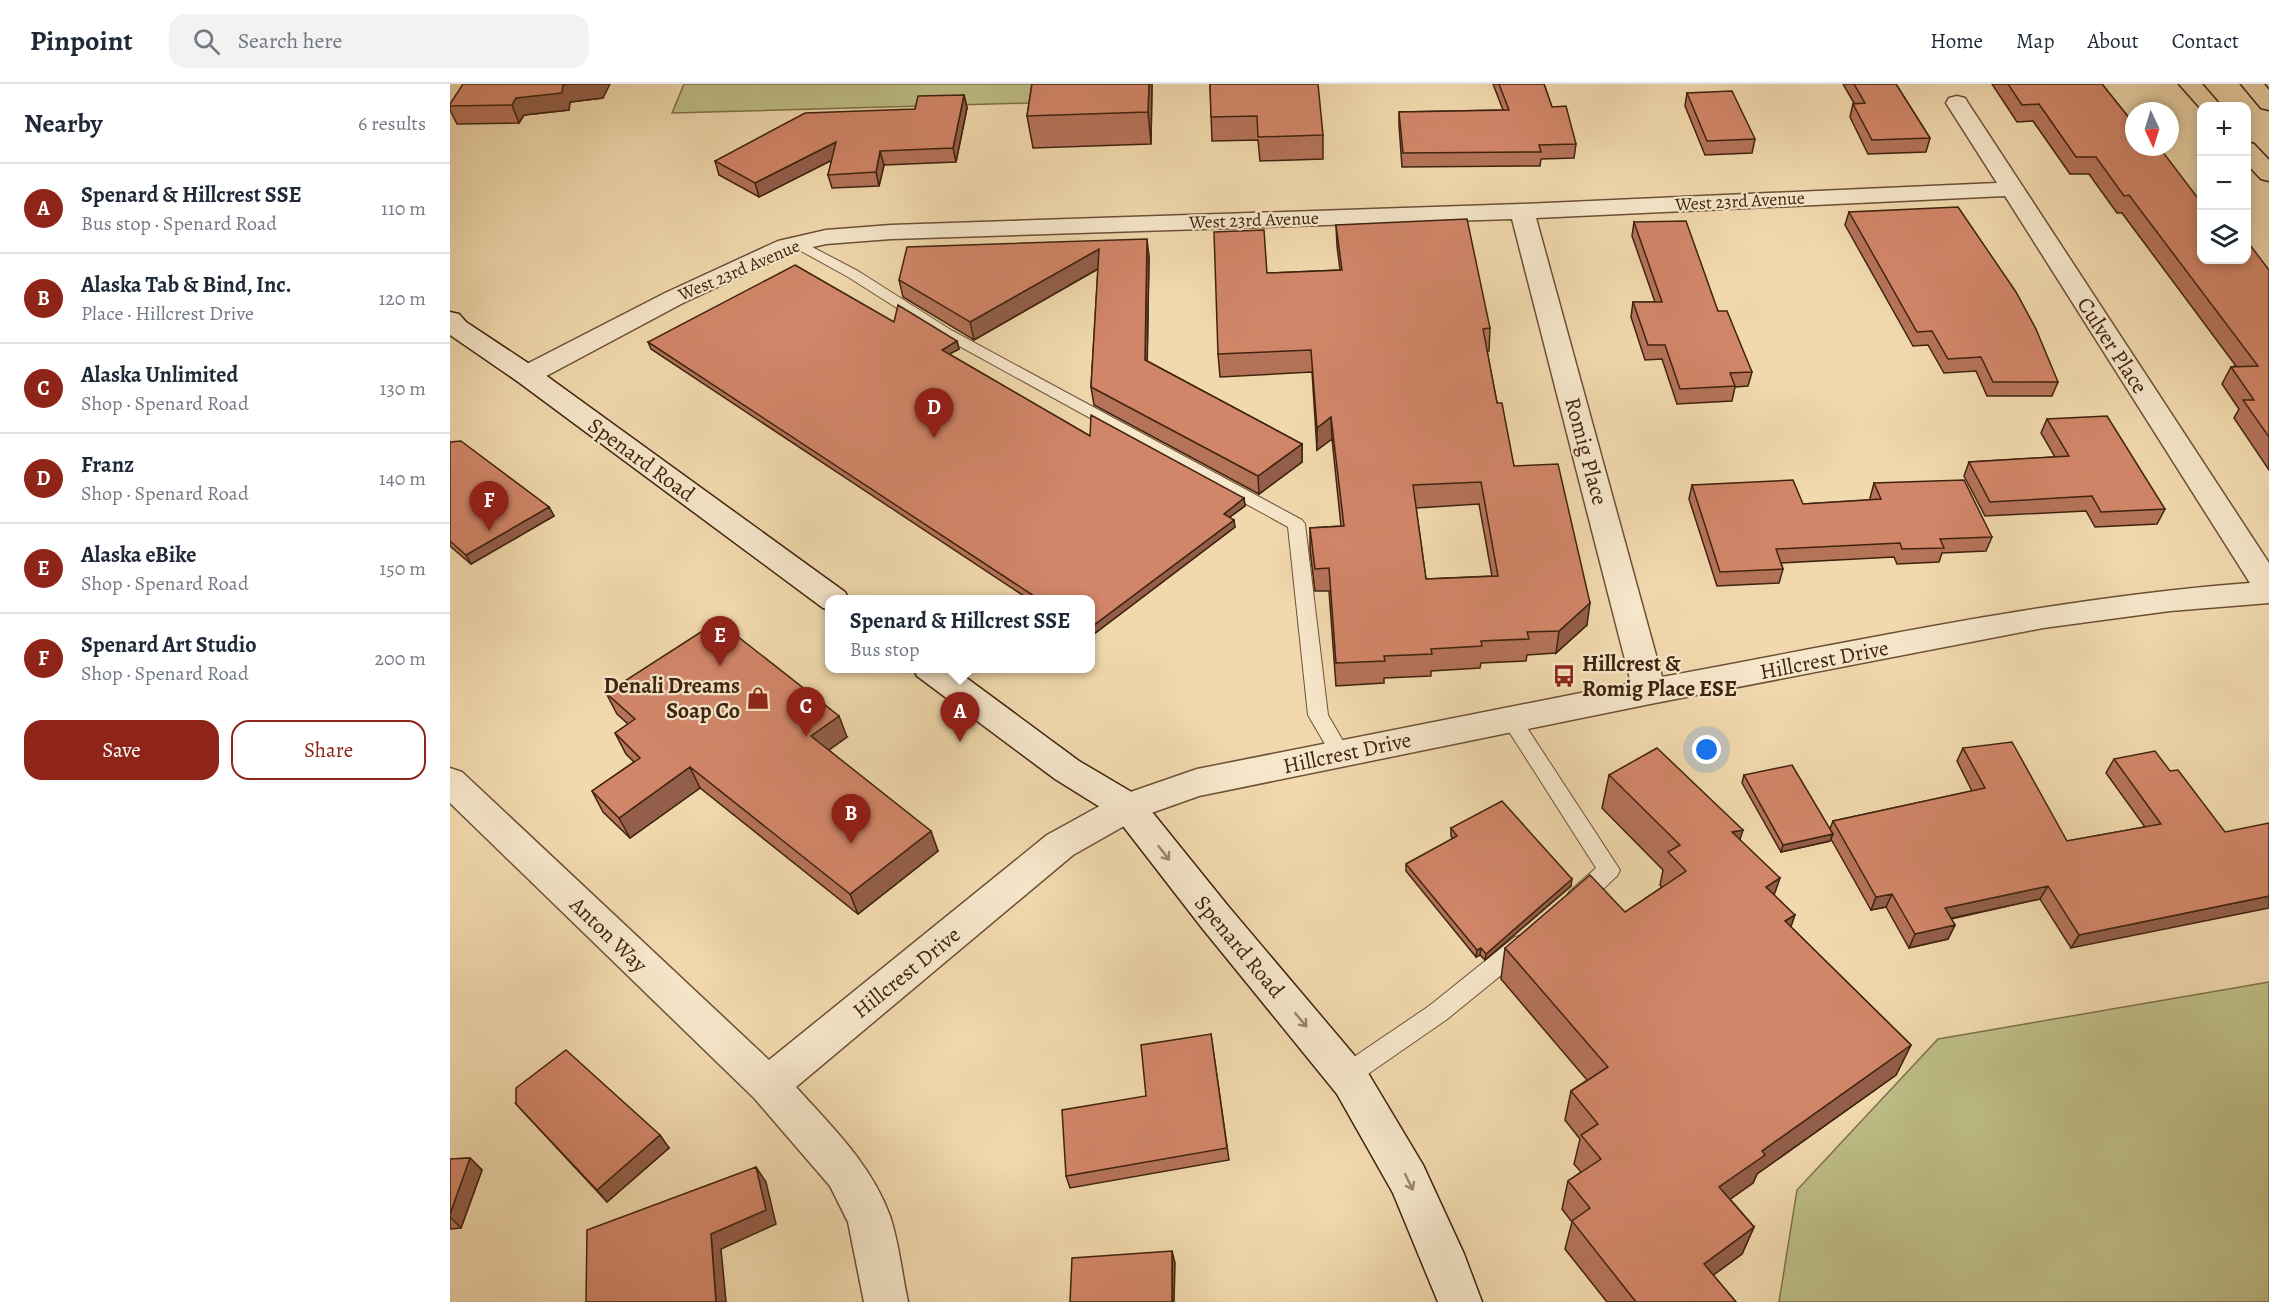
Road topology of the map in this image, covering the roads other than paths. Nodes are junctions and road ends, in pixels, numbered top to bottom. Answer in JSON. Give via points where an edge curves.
{"nodes":[{"id":1,"x":2190,"y":84,"type":"edge"},
{"id":2,"x":2252,"y":84,"type":"edge"},
{"id":3,"x":2206,"y":102,"type":"edge"},
{"id":4,"x":1957,"y":103,"type":"dead end"},
{"id":5,"x":2269,"y":103,"type":"edge"},
{"id":6,"x":2251,"y":153,"type":"edge"},
{"id":7,"x":2269,"y":174,"type":"edge"},
{"id":8,"x":2013,"y":189,"type":"junction"},
{"id":9,"x":1522,"y":211,"type":"junction"},
{"id":10,"x":797,"y":243,"type":"junction"},
{"id":11,"x":450,"y":320,"type":"edge"},
{"id":12,"x":527,"y":375,"type":"junction"},
{"id":13,"x":2269,"y":587,"type":"edge"},
{"id":14,"x":2269,"y":592,"type":"edge"},
{"id":15,"x":827,"y":595,"type":"edge"},
{"id":16,"x":934,"y":673,"type":"edge"},
{"id":17,"x":1650,"y":692,"type":"junction"},
{"id":18,"x":1511,"y":719,"type":"junction"},
{"id":19,"x":1340,"y":753,"type":"junction"},
{"id":20,"x":450,"y":782,"type":"edge"},
{"id":21,"x":1128,"y":807,"type":"junction"},
{"id":22,"x":1565,"y":908,"type":"edge"},
{"id":23,"x":1539,"y":931,"type":"edge"},
{"id":24,"x":1347,"y":1075,"type":"junction"},
{"id":25,"x":768,"y":1085,"type":"junction"},
{"id":26,"x":886,"y":1302,"type":"edge"},
{"id":27,"x":1460,"y":1302,"type":"edge"}],
"edges":[{"from":1,"to":3,"type":"main road"},
{"from":2,"to":5,"type":"main road"},
{"from":4,"to":8,"type":"street","name":"Culver Place"},
{"from":6,"to":7,"type":"main road"},
{"from":8,"to":9,"type":"street","name":"West 23rd Avenue"},
{"from":8,"to":13,"type":"street","name":"Culver Place"},
{"from":9,"to":10,"type":"street","name":"West 23rd Avenue","via":[[891,232]]},
{"from":9,"to":17,"type":"street","name":"Romig Place"},
{"from":10,"to":12,"type":"street","name":"West 23rd Avenue","via":[[684,292]]},
{"from":10,"to":19,"type":"lane","via":[[946,333],[1296,524],[1318,715]]},
{"from":11,"to":12,"type":"street","name":"Spenard Road"},
{"from":12,"to":15,"type":"street","name":"Spenard Road"},
{"from":14,"to":17,"type":"street","name":"Hillcrest Drive","via":[[2043,617]]},
{"from":16,"to":21,"type":"street","name":"Spenard Road","via":[[1067,770]]},
{"from":17,"to":18,"type":"street","name":"Hillcrest Drive"},
{"from":18,"to":19,"type":"street","name":"Hillcrest Drive"},
{"from":18,"to":22,"type":"lane","via":[[1609,870]]},
{"from":19,"to":21,"type":"street","name":"Hillcrest Drive","via":[[1197,783]]},
{"from":20,"to":25,"type":"street","name":"Anton Way"},
{"from":21,"to":24,"type":"street","name":"Spenard Road","one_way":true},
{"from":21,"to":25,"type":"street","name":"Hillcrest Drive","via":[[1060,845]]},
{"from":23,"to":24,"type":"lane","via":[[1469,991]]},
{"from":24,"to":27,"type":"street","name":"Spenard Road","one_way":true,"via":[[1408,1179]]},
{"from":25,"to":26,"type":"street","via":[[845,1172],[868,1218]]}]}
